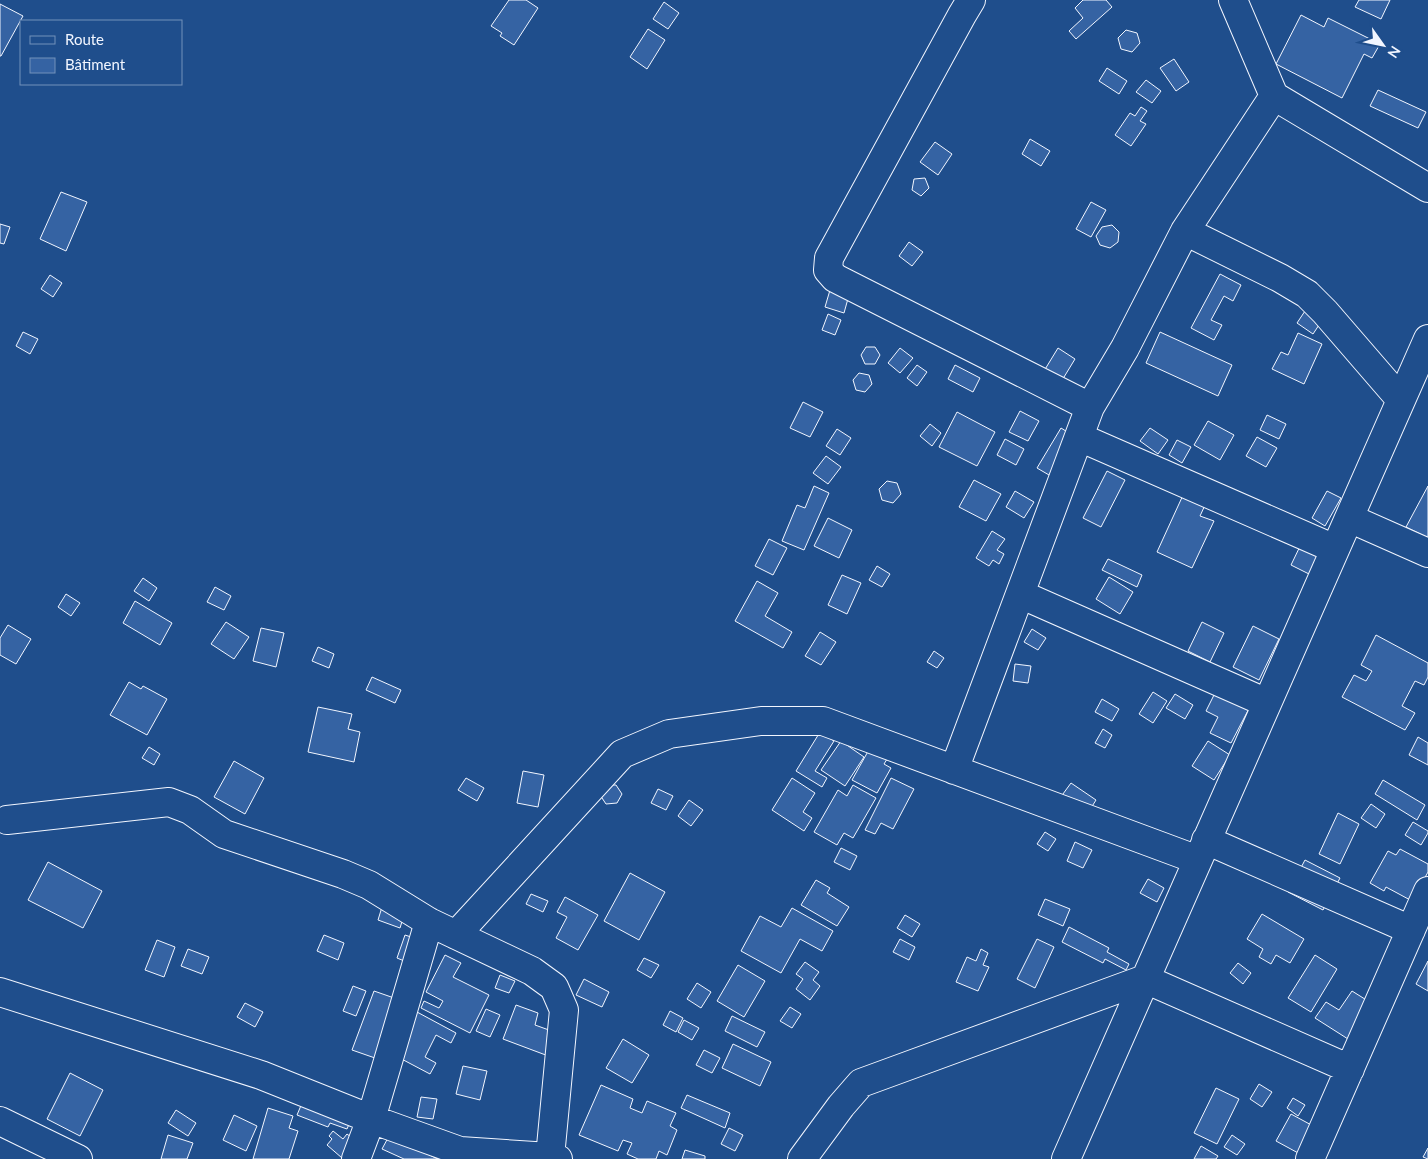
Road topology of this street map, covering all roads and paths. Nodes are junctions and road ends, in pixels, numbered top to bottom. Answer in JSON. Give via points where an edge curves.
{"nodes":[{"id":1,"x":971,"y":0,"type":"edge"},
{"id":2,"x":1233,"y":0,"type":"edge"},
{"id":3,"x":1274,"y":96,"type":"junction"},
{"id":4,"x":1428,"y":188,"type":"edge"},
{"id":5,"x":1185,"y":231,"type":"junction"},
{"id":6,"x":1428,"y":339,"type":"edge"},
{"id":7,"x":1401,"y":400,"type":"junction"},
{"id":8,"x":1090,"y":407,"type":"junction"},
{"id":9,"x":1079,"y":437,"type":"junction"},
{"id":10,"x":1349,"y":518,"type":"junction"},
{"id":11,"x":1335,"y":550,"type":"junction"},
{"id":12,"x":1428,"y":552,"type":"edge"},
{"id":13,"x":1020,"y":594,"type":"junction"},
{"id":14,"x":1267,"y":703,"type":"junction"},
{"id":15,"x":954,"y":770,"type":"junction"},
{"id":16,"x":7,"y":820,"type":"dead end"},
{"id":17,"x":1202,"y":850,"type":"junction"},
{"id":18,"x":1422,"y":910,"type":"edge"},
{"id":19,"x":428,"y":922,"type":"junction"},
{"id":20,"x":456,"y":935,"type":"junction"},
{"id":21,"x":1145,"y":979,"type":"junction"},
{"id":22,"x":0,"y":992,"type":"edge"},
{"id":23,"x":1350,"y":1069,"type":"junction"},
{"id":24,"x":370,"y":1119,"type":"junction"},
{"id":25,"x":0,"y":1121,"type":"edge"},
{"id":26,"x":554,"y":1158,"type":"edge"},
{"id":27,"x":78,"y":1159,"type":"edge"},
{"id":28,"x":356,"y":1159,"type":"edge"},
{"id":29,"x":802,"y":1159,"type":"edge"},
{"id":30,"x":1066,"y":1159,"type":"edge"},
{"id":31,"x":1310,"y":1159,"type":"edge"}],
"edges":[{"from":1,"to":8,"type":"street","via":[[829,258],[828,270],[835,278]]},
{"from":2,"to":3,"type":"street"},
{"from":3,"to":4,"type":"street"},
{"from":3,"to":5,"type":"street"},
{"from":5,"to":7,"type":"street","via":[[1307,294]]},
{"from":5,"to":8,"type":"street","via":[[1125,348]]},
{"from":6,"to":7,"type":"street"},
{"from":7,"to":10,"type":"street"},
{"from":8,"to":9,"type":"street"},
{"from":9,"to":11,"type":"street"},
{"from":9,"to":13,"type":"street"},
{"from":10,"to":11,"type":"street"},
{"from":10,"to":12,"type":"street"},
{"from":11,"to":14,"type":"street"},
{"from":13,"to":14,"type":"street"},
{"from":13,"to":15,"type":"street"},
{"from":14,"to":17,"type":"street"},
{"from":15,"to":17,"type":"street"},
{"from":15,"to":20,"type":"street","via":[[822,721],[761,721],[669,734],[622,754]]},
{"from":16,"to":19,"type":"street","via":[[169,802],[190,810],[224,834],[369,885]]},
{"from":17,"to":18,"type":"street"},
{"from":17,"to":21,"type":"street"},
{"from":18,"to":23,"type":"street"},
{"from":19,"to":20,"type":"street"},
{"from":19,"to":24,"type":"street"},
{"from":20,"to":26,"type":"street","via":[[532,971],[554,987],[564,1010]]},
{"from":21,"to":23,"type":"street"},
{"from":21,"to":29,"type":"street","via":[[861,1083]]},
{"from":21,"to":30,"type":"street"},
{"from":22,"to":24,"type":"street","via":[[261,1075]]},
{"from":23,"to":31,"type":"street"},
{"from":24,"to":26,"type":"street","via":[[460,1151]]},
{"from":24,"to":28,"type":"street"},
{"from":25,"to":27,"type":"street"}]}
